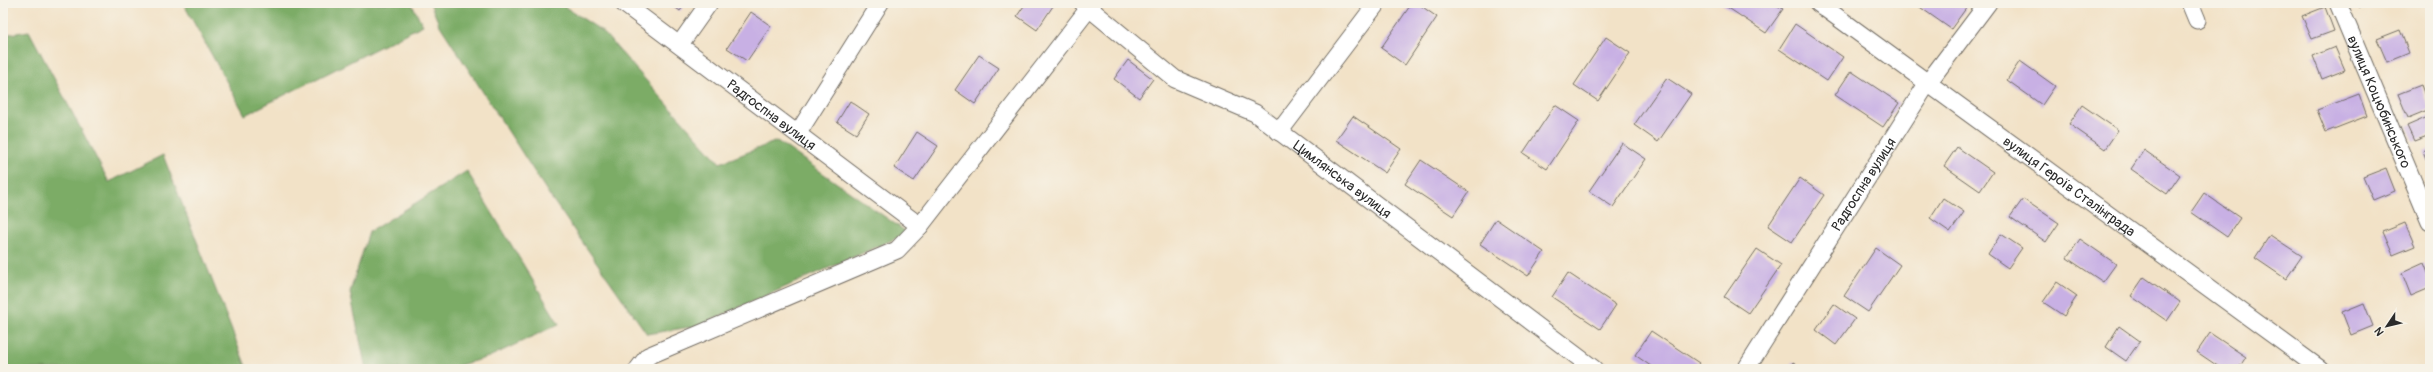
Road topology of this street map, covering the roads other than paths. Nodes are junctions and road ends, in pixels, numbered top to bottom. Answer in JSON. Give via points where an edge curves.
{"nodes":[{"id":1,"x":623,"y":3,"type":"edge"},
{"id":2,"x":709,"y":3,"type":"edge"},
{"id":3,"x":880,"y":3,"type":"edge"},
{"id":4,"x":1377,"y":3,"type":"edge"},
{"id":5,"x":1818,"y":3,"type":"edge"},
{"id":6,"x":1988,"y":3,"type":"edge"},
{"id":7,"x":2190,"y":3,"type":"edge"},
{"id":8,"x":2338,"y":3,"type":"edge"},
{"id":9,"x":1088,"y":5,"type":"edge"},
{"id":10,"x":2198,"y":20,"type":"dead end"},
{"id":11,"x":680,"y":44,"type":"junction"},
{"id":12,"x":1927,"y":84,"type":"junction"},
{"id":13,"x":1280,"y":132,"type":"junction"},
{"id":14,"x":798,"y":133,"type":"junction"},
{"id":15,"x":2430,"y":222,"type":"edge"},
{"id":16,"x":920,"y":226,"type":"junction"},
{"id":17,"x":638,"y":369,"type":"edge"},
{"id":18,"x":1594,"y":369,"type":"edge"},
{"id":19,"x":1746,"y":369,"type":"edge"},
{"id":20,"x":2320,"y":369,"type":"edge"}],
"edges":[{"from":1,"to":11,"type":"street","name":"Радгоспна вулиця"},
{"from":2,"to":11,"type":"street"},
{"from":3,"to":14,"type":"street"},
{"from":4,"to":13,"type":"street"},
{"from":5,"to":12,"type":"street","name":"вулиця Героїв Сталінграда"},
{"from":6,"to":12,"type":"street","name":"Радгоспна вулиця"},
{"from":7,"to":10,"type":"street"},
{"from":8,"to":15,"type":"street","name":"вулиця Коцюбинського"},
{"from":9,"to":13,"type":"street","name":"Цимлянська вулиця","via":[[1175,79],[1255,113]]},
{"from":9,"to":16,"type":"street"},
{"from":11,"to":14,"type":"street","name":"Радгоспна вулиця"},
{"from":12,"to":19,"type":"street","name":"Радгоспна вулиця"},
{"from":12,"to":20,"type":"street","name":"вулиця Героїв Сталінграда"},
{"from":13,"to":18,"type":"street","name":"Цимлянська вулиця"},
{"from":14,"to":16,"type":"street","name":"Радгоспна вулиця"},
{"from":16,"to":17,"type":"street","via":[[897,250],[648,356]]}]}
